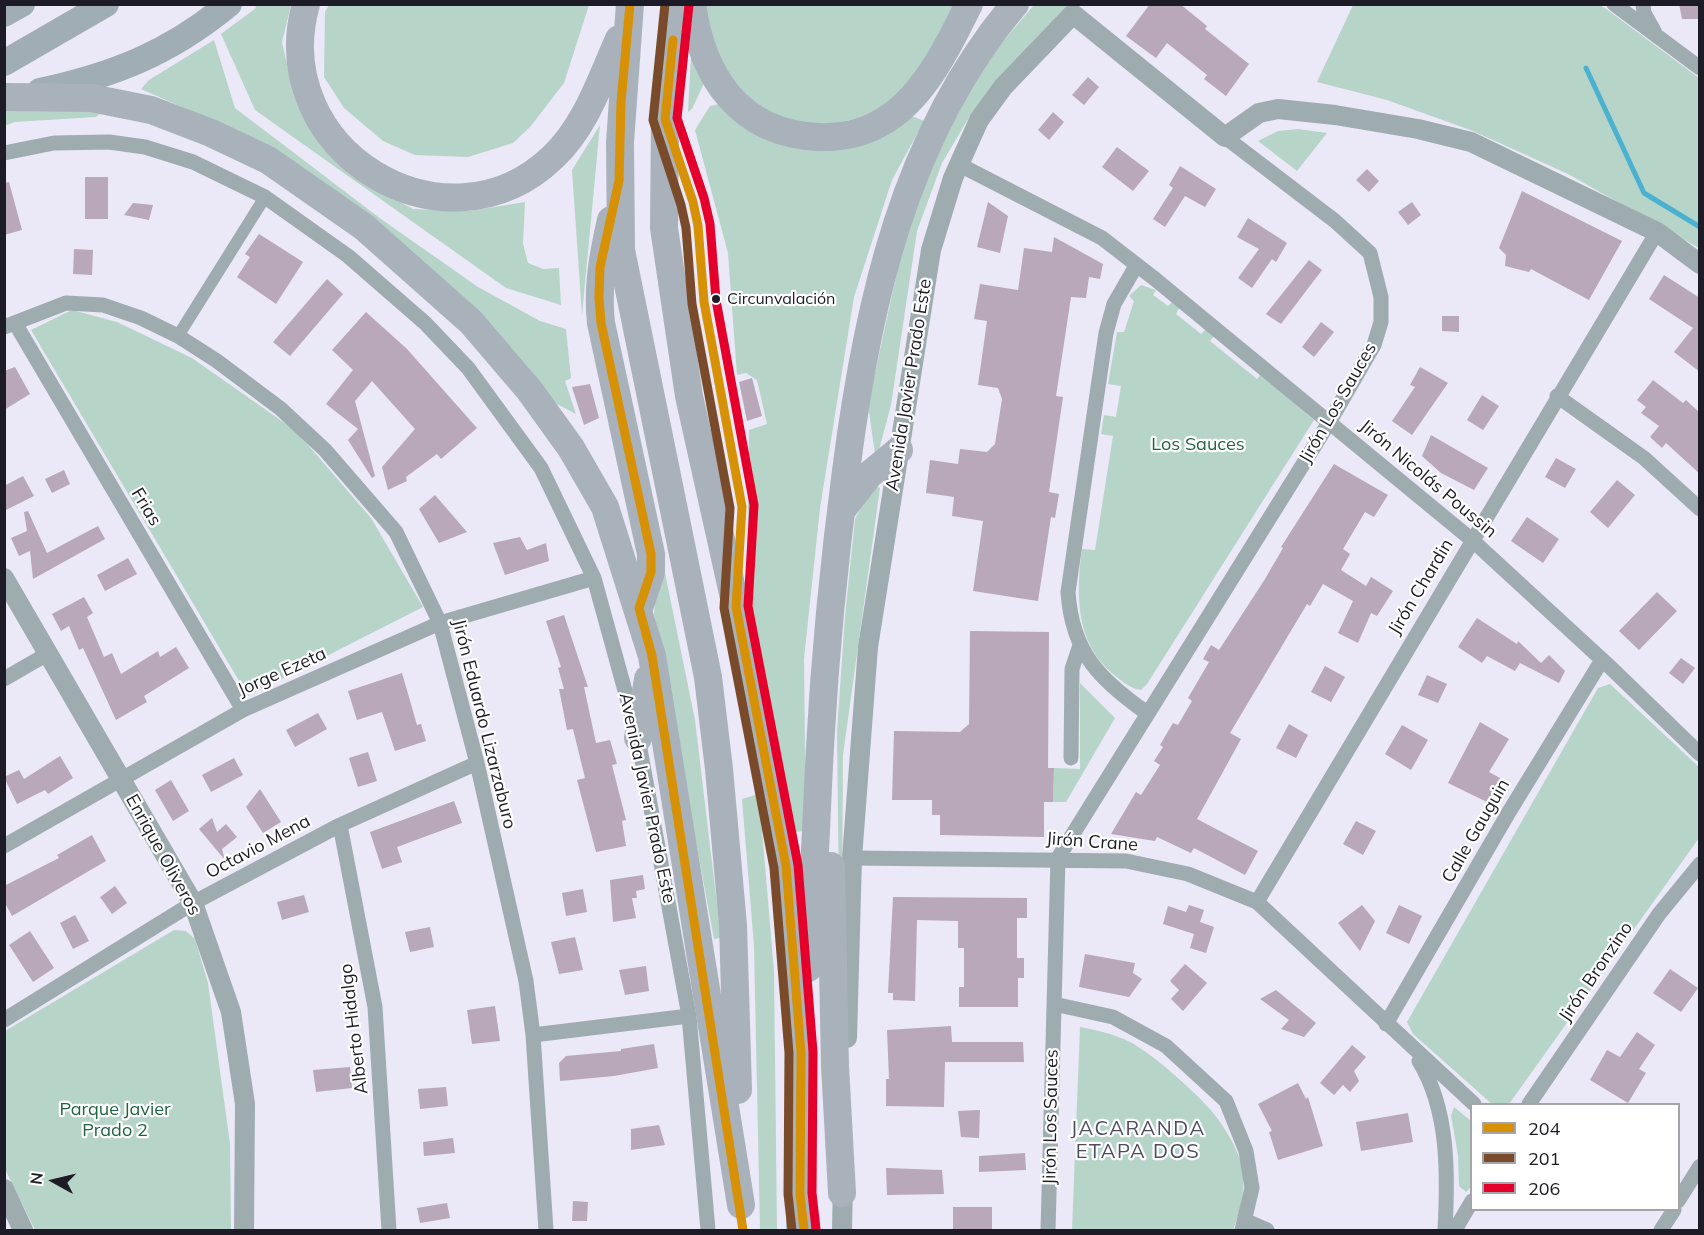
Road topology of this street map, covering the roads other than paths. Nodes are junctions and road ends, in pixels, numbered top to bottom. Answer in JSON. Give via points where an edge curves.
{"nodes":[{"id":1,"x":22,"y":4,"type":"edge"},
{"id":2,"x":106,"y":4,"type":"edge"},
{"id":3,"x":229,"y":4,"type":"edge"},
{"id":4,"x":306,"y":4,"type":"edge"},
{"id":5,"x":677,"y":4,"type":"edge"},
{"id":6,"x":692,"y":4,"type":"edge"},
{"id":7,"x":969,"y":4,"type":"edge"},
{"id":8,"x":1015,"y":4,"type":"edge"},
{"id":9,"x":1614,"y":4,"type":"edge"},
{"id":10,"x":1643,"y":4,"type":"edge"},
{"id":11,"x":1077,"y":9,"type":"edge"},
{"id":12,"x":629,"y":11,"type":"edge"},
{"id":13,"x":4,"y":14,"type":"edge"},
{"id":14,"x":1661,"y":41,"type":"junction"},
{"id":15,"x":4,"y":63,"type":"edge"},
{"id":16,"x":1700,"y":68,"type":"edge"},
{"id":17,"x":9,"y":96,"type":"edge"},
{"id":18,"x":1225,"y":137,"type":"junction"},
{"id":19,"x":4,"y":153,"type":"edge"},
{"id":20,"x":958,"y":164,"type":"junction"},
{"id":21,"x":619,"y":181,"type":"junction"},
{"id":22,"x":265,"y":197,"type":"junction"},
{"id":23,"x":1657,"y":232,"type":"junction"},
{"id":24,"x":1700,"y":264,"type":"edge"},
{"id":25,"x":1136,"y":266,"type":"junction"},
{"id":26,"x":10,"y":325,"type":"edge"},
{"id":27,"x":177,"y":336,"type":"junction"},
{"id":28,"x":1557,"y":396,"type":"junction"},
{"id":29,"x":1330,"y":421,"type":"junction"},
{"id":30,"x":899,"y":450,"type":"junction"},
{"id":31,"x":1700,"y":509,"type":"edge"},
{"id":32,"x":840,"y":511,"type":"junction"},
{"id":33,"x":1472,"y":540,"type":"junction"},
{"id":34,"x":4,"y":578,"type":"edge"},
{"id":35,"x":594,"y":578,"type":"junction"},
{"id":36,"x":639,"y":608,"type":"junction"},
{"id":37,"x":440,"y":623,"type":"junction"},
{"id":38,"x":1080,"y":645,"type":"junction"},
{"id":39,"x":49,"y":654,"type":"junction"},
{"id":40,"x":652,"y":656,"type":"junction"},
{"id":41,"x":1602,"y":660,"type":"junction"},
{"id":42,"x":4,"y":679,"type":"edge"},
{"id":43,"x":243,"y":710,"type":"junction"},
{"id":44,"x":1147,"y":713,"type":"junction"},
{"id":45,"x":638,"y":738,"type":"junction"},
{"id":46,"x":820,"y":749,"type":"junction"},
{"id":47,"x":1700,"y":754,"type":"edge"},
{"id":48,"x":1071,"y":758,"type":"dead end"},
{"id":49,"x":477,"y":763,"type":"junction"},
{"id":50,"x":121,"y":777,"type":"junction"},
{"id":51,"x":340,"y":825,"type":"junction"},
{"id":52,"x":4,"y":846,"type":"edge"},
{"id":53,"x":852,"y":858,"type":"junction"},
{"id":54,"x":1058,"y":858,"type":"junction"},
{"id":55,"x":1700,"y":864,"type":"edge"},
{"id":56,"x":1257,"y":902,"type":"junction"},
{"id":57,"x":194,"y":903,"type":"junction"},
{"id":58,"x":1054,"y":1004,"type":"junction"},
{"id":59,"x":690,"y":1016,"type":"junction"},
{"id":60,"x":4,"y":1020,"type":"edge"},
{"id":61,"x":1386,"y":1024,"type":"junction"},
{"id":62,"x":532,"y":1035,"type":"junction"},
{"id":63,"x":1410,"y":1046,"type":"junction"},
{"id":64,"x":801,"y":1053,"type":"junction"},
{"id":65,"x":1473,"y":1103,"type":"edge"},
{"id":66,"x":1530,"y":1103,"type":"edge"},
{"id":67,"x":1700,"y":1166,"type":"edge"},
{"id":68,"x":5,"y":1193,"type":"edge"},
{"id":69,"x":842,"y":1193,"type":"junction"},
{"id":70,"x":1680,"y":1198,"type":"edge"},
{"id":71,"x":1470,"y":1204,"type":"edge"},
{"id":72,"x":1673,"y":1211,"type":"edge"},
{"id":73,"x":742,"y":1218,"type":"edge"},
{"id":74,"x":1244,"y":1226,"type":"edge"},
{"id":75,"x":23,"y":1230,"type":"edge"},
{"id":76,"x":244,"y":1230,"type":"edge"},
{"id":77,"x":389,"y":1230,"type":"edge"},
{"id":78,"x":546,"y":1230,"type":"edge"},
{"id":79,"x":708,"y":1230,"type":"edge"},
{"id":80,"x":802,"y":1230,"type":"edge"},
{"id":81,"x":842,"y":1230,"type":"edge"},
{"id":82,"x":1048,"y":1230,"type":"edge"},
{"id":83,"x":1268,"y":1230,"type":"edge"},
{"id":84,"x":1445,"y":1230,"type":"edge"},
{"id":85,"x":1455,"y":1230,"type":"edge"},
{"id":86,"x":1661,"y":1230,"type":"edge"}],
"edges":[{"from":1,"to":13,"type":"main road"},
{"from":2,"to":15,"type":"main road"},
{"from":3,"to":17,"type":"main road","via":[[146,60],[83,82]]},
{"from":4,"to":12,"type":"highway","via":[[300,45],[303,77],[313,109],[331,138],[355,162],[383,180],[414,191],[455,196],[486,193],[516,183],[554,157],[586,112]]},
{"from":5,"to":64,"type":"highway","via":[[664,119],[664,228],[689,396],[736,607],[786,866]]},
{"from":6,"to":7,"type":"highway","via":[[703,54],[731,100],[750,116],[776,129],[801,136],[829,137],[866,129],[888,119],[904,105],[929,73]]},
{"from":8,"to":32,"type":"highway","via":[[958,88],[927,147],[898,217],[867,339]]},
{"from":9,"to":14,"type":"street"},
{"from":10,"to":14,"type":"street"},
{"from":11,"to":18,"type":"street","name":"Jirón Los Sauces"},
{"from":11,"to":20,"type":"street","name":"Avenida Javier Prado Este","via":[[1003,87],[980,120]]},
{"from":12,"to":21,"type":"highway"},
{"from":14,"to":16,"type":"street"},
{"from":17,"to":36,"type":"highway","via":[[91,98],[151,110],[181,121],[268,160],[364,227],[471,322],[530,391],[571,448],[605,507]]},
{"from":18,"to":23,"type":"street","via":[[1258,113],[1278,109],[1418,129],[1471,142]]},
{"from":18,"to":29,"type":"street","name":"Jirón Los Sauces","via":[[1335,221],[1370,253],[1381,297],[1381,322],[1374,345]]},
{"from":19,"to":22,"type":"street","name":"Avenida Javier Prado Este","via":[[54,143],[109,142],[169,153]]},
{"from":20,"to":25,"type":"street","name":"Jirón Nicolás Poussin","via":[[1102,238]]},
{"from":20,"to":30,"type":"street","name":"Avenida Javier Prado Este","via":[[931,250]]},
{"from":21,"to":36,"type":"highway","via":[[600,267],[598,298],[651,554],[651,572]]},
{"from":21,"to":73,"type":"highway","via":[[621,250],[708,677],[718,758],[733,925]]},
{"from":22,"to":27,"type":"street"},
{"from":22,"to":35,"type":"street","name":"Avenida Javier Prado Este","via":[[372,275],[468,368],[541,468]]},
{"from":23,"to":24,"type":"street"},
{"from":23,"to":28,"type":"street","name":"Jirón Chardin"},
{"from":25,"to":29,"type":"street","name":"Jirón Nicolás Poussin"},
{"from":25,"to":38,"type":"street","via":[[1114,304],[1088,451],[1068,592],[1069,614]]},
{"from":26,"to":27,"type":"street","name":"Jirón Eduardo Lizarzaburo","via":[[66,303],[103,305]]},
{"from":26,"to":43,"type":"street","name":"Frias"},
{"from":27,"to":37,"type":"street","name":"Jirón Eduardo Lizarzaburo","via":[[218,361],[281,409],[331,457],[396,532]]},
{"from":28,"to":31,"type":"street","via":[[1644,458]]},
{"from":28,"to":33,"type":"street","name":"Jirón Chardin"},
{"from":29,"to":33,"type":"street","name":"Jirón Nicolás Poussin"},
{"from":29,"to":44,"type":"street","name":"Jirón Los Sauces"},
{"from":30,"to":32,"type":"highway","via":[[869,474]]},
{"from":30,"to":53,"type":"street","name":"Avenida Javier Prado Este","via":[[868,647]]},
{"from":32,"to":46,"type":"highway"},
{"from":33,"to":41,"type":"street","name":"Jirón Nicolás Poussin"},
{"from":33,"to":56,"type":"street","name":"Jirón Chardin"},
{"from":34,"to":39,"type":"street","name":"Enrique Oliveros"},
{"from":35,"to":37,"type":"street","name":"Jorge Ezeta"},
{"from":35,"to":45,"type":"street","name":"Avenida Javier Prado Este"},
{"from":36,"to":40,"type":"highway"},
{"from":37,"to":43,"type":"street","name":"Jorge Ezeta"},
{"from":37,"to":49,"type":"street","name":"Jirón Eduardo Lizarzaburo"},
{"from":38,"to":44,"type":"street","via":[[1103,679]]},
{"from":38,"to":48,"type":"street","via":[[1072,669]]},
{"from":39,"to":42,"type":"street"},
{"from":39,"to":50,"type":"street","name":"Enrique Oliveros"},
{"from":40,"to":45,"type":"highway"},
{"from":40,"to":73,"type":"highway"},
{"from":41,"to":47,"type":"street","name":"Jirón Nicolás Poussin"},
{"from":41,"to":61,"type":"street","name":"Calle Gauguin"},
{"from":43,"to":50,"type":"street","name":"Jorge Ezeta"},
{"from":44,"to":54,"type":"street","name":"Jirón Los Sauces"},
{"from":45,"to":59,"type":"street","name":"Avenida Javier Prado Este"},
{"from":46,"to":64,"type":"highway","via":[[814,895]]},
{"from":46,"to":69,"type":"highway","via":[[833,892],[835,1066]]},
{"from":49,"to":51,"type":"street","name":"Octavio Mena"},
{"from":49,"to":62,"type":"street","name":"Jirón Eduardo Lizarzaburo","via":[[526,981]]},
{"from":50,"to":52,"type":"street","name":"Jorge Ezeta"},
{"from":50,"to":57,"type":"street","name":"Enrique Oliveros"},
{"from":51,"to":57,"type":"street","name":"Octavio Mena"},
{"from":51,"to":77,"type":"street","name":"Alberto Hidalgo","via":[[375,1007]]},
{"from":53,"to":54,"type":"street","name":"Jirón Crane"},
{"from":53,"to":69,"type":"street","name":"Avenida Javier Prado Este"},
{"from":54,"to":56,"type":"street","name":"Jirón Crane","via":[[1126,861],[1188,874]]},
{"from":54,"to":58,"type":"street","name":"Jirón Los Sauces"},
{"from":55,"to":66,"type":"street","name":"Jirón Bronzino","via":[[1659,914]]},
{"from":56,"to":61,"type":"street","name":"Jirón Crane"},
{"from":57,"to":60,"type":"street","name":"Octavio Mena"},
{"from":57,"to":76,"type":"street","name":"Enrique Oliveros","via":[[231,1012],[245,1104]]},
{"from":58,"to":74,"type":"street","via":[[1113,1017],[1166,1046],[1226,1101],[1246,1150],[1252,1188]]},
{"from":58,"to":82,"type":"street","name":"Jirón Los Sauces"},
{"from":59,"to":62,"type":"street"},
{"from":59,"to":79,"type":"street","name":"Avenida Javier Prado Este"},
{"from":61,"to":63,"type":"street","name":"Jirón Crane"},
{"from":62,"to":78,"type":"street","name":"Jirón Eduardo Lizarzaburo"},
{"from":63,"to":65,"type":"street","name":"Jirón Crane"},
{"from":63,"to":84,"type":"street","name":"Jirón Crane","via":[[1437,1097],[1443,1125]]},
{"from":64,"to":80,"type":"highway"},
{"from":67,"to":70,"type":"street"},
{"from":68,"to":75,"type":"street"},
{"from":69,"to":81,"type":"street","name":"Avenida Javier Prado Este"},
{"from":71,"to":85,"type":"street"},
{"from":72,"to":86,"type":"street"},
{"from":74,"to":83,"type":"street"}]}
